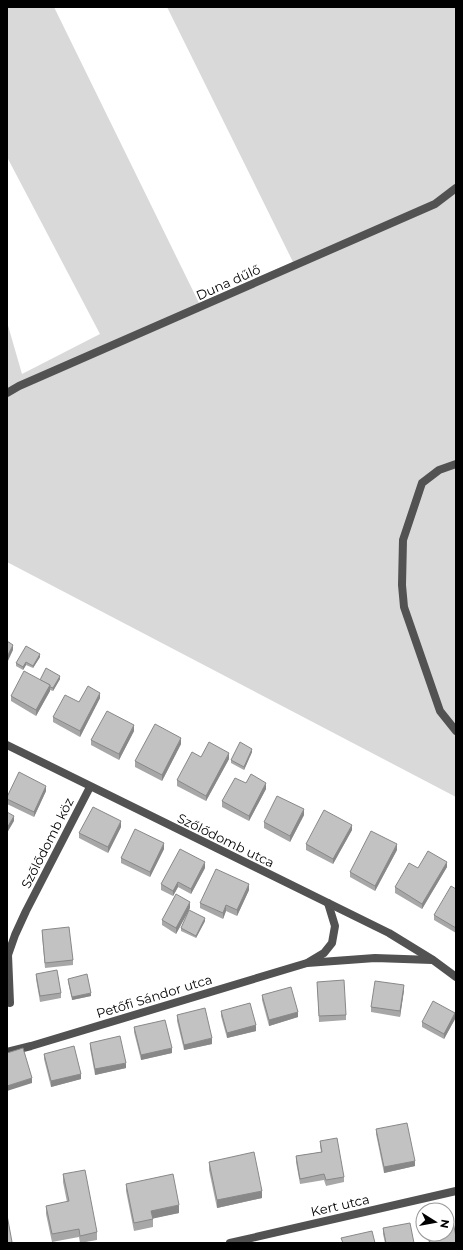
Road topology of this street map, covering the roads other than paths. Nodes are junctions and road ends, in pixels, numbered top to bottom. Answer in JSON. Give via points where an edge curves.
{"nodes":[{"id":1,"x":456,"y":188,"type":"edge"},
{"id":2,"x":7,"y":393,"type":"edge"},
{"id":3,"x":456,"y":464,"type":"edge"},
{"id":4,"x":456,"y":732,"type":"edge"},
{"id":5,"x":7,"y":745,"type":"edge"},
{"id":6,"x":90,"y":786,"type":"junction"},
{"id":7,"x":328,"y":903,"type":"junction"},
{"id":8,"x":433,"y":960,"type":"junction"},
{"id":9,"x":307,"y":963,"type":"junction"},
{"id":10,"x":456,"y":977,"type":"edge"},
{"id":11,"x":10,"y":1003,"type":"dead end"},
{"id":12,"x":7,"y":1052,"type":"edge"},
{"id":13,"x":456,"y":1191,"type":"edge"},
{"id":14,"x":230,"y":1243,"type":"edge"}],
"edges":[{"from":1,"to":2,"type":"street","name":"Duna dűlő","via":[[435,204]]},
{"from":3,"to":4,"type":"street","via":[[438,470],[422,483],[403,540],[402,585],[404,607],[440,711]]},
{"from":5,"to":6,"type":"street","name":"Szőlődomb utca"},
{"from":6,"to":7,"type":"street","name":"Szőlődomb utca"},
{"from":6,"to":11,"type":"street","name":"Szőlődomb köz","via":[[15,935],[8,955]]},
{"from":7,"to":8,"type":"street","name":"Szőlődomb utca","via":[[389,933]]},
{"from":7,"to":9,"type":"street","name":"Petőfi Sándor utca","via":[[335,926],[332,943],[324,953]]},
{"from":8,"to":9,"type":"street","name":"Petőfi Sándor utca","via":[[375,958]]},
{"from":8,"to":10,"type":"street","name":"Szőlődomb utca"},
{"from":9,"to":12,"type":"street","name":"Petőfi Sándor utca"},
{"from":13,"to":14,"type":"street","name":"Kert utca"}]}
